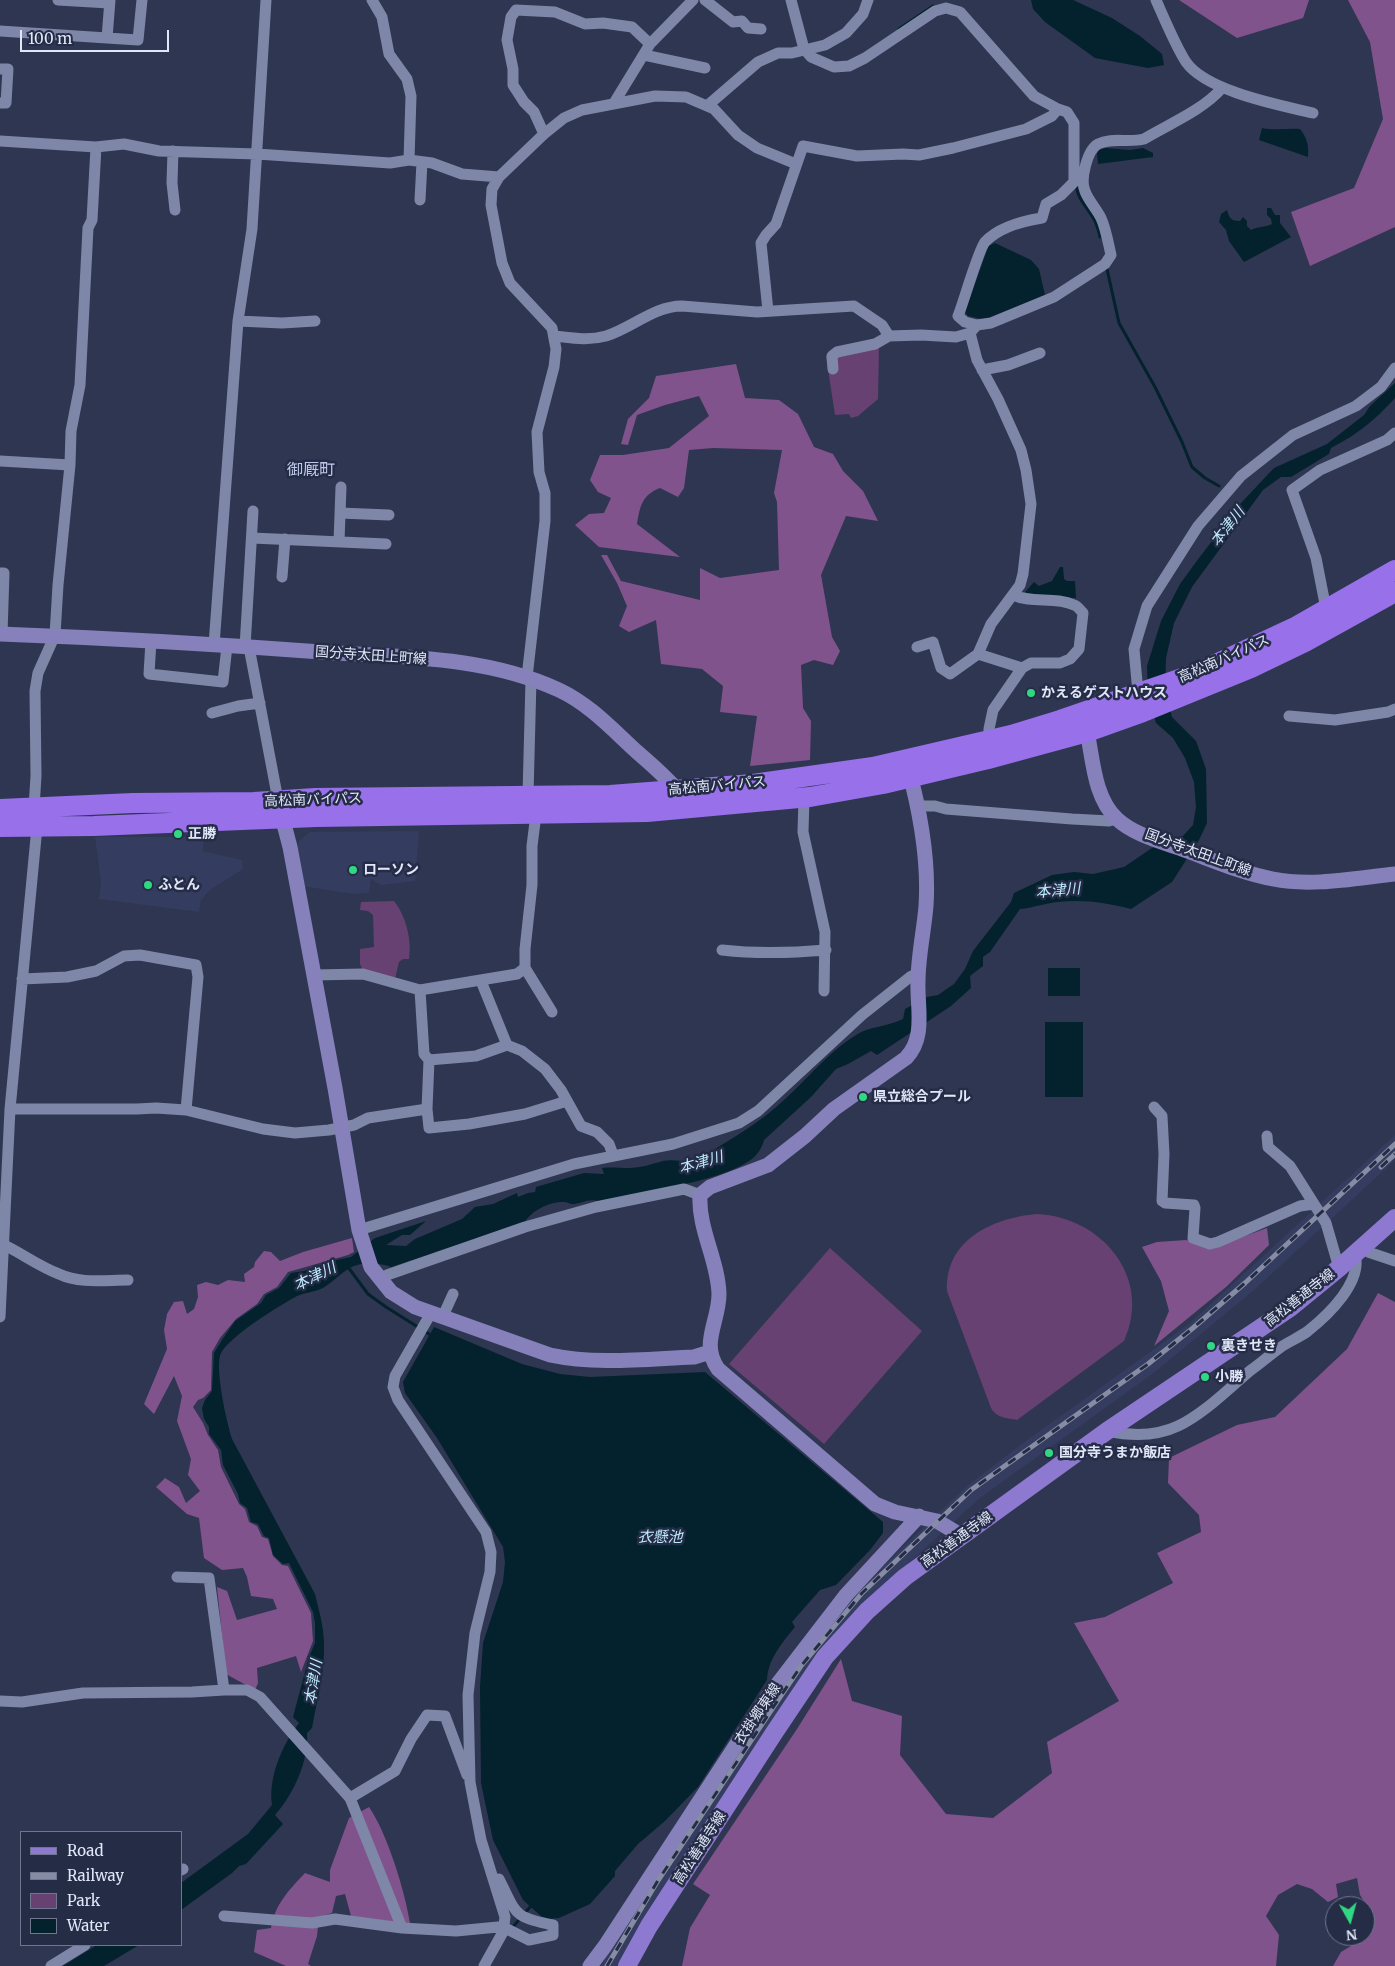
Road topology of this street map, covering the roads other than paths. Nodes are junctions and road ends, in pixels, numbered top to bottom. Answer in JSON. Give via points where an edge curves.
{"nodes":[{"id":1,"x":58,"y":0,"type":"edge"},
{"id":2,"x":142,"y":0,"type":"edge"},
{"id":3,"x":266,"y":0,"type":"edge"},
{"id":4,"x":372,"y":0,"type":"edge"},
{"id":5,"x":693,"y":0,"type":"edge"},
{"id":6,"x":705,"y":0,"type":"edge"},
{"id":7,"x":791,"y":0,"type":"edge"},
{"id":8,"x":868,"y":0,"type":"edge"},
{"id":9,"x":1156,"y":0,"type":"edge"},
{"id":10,"x":110,"y":2,"type":"edge"},
{"id":11,"x":761,"y":29,"type":"dead end"},
{"id":12,"x":0,"y":31,"type":"edge"},
{"id":13,"x":107,"y":38,"type":"junction"},
{"id":14,"x":804,"y":49,"type":"junction"},
{"id":15,"x":647,"y":50,"type":"junction"},
{"id":16,"x":705,"y":68,"type":"dead end"},
{"id":17,"x":0,"y":69,"type":"edge"},
{"id":18,"x":1222,"y":88,"type":"junction"},
{"id":19,"x":0,"y":103,"type":"edge"},
{"id":20,"x":614,"y":103,"type":"junction"},
{"id":21,"x":707,"y":106,"type":"junction"},
{"id":22,"x":1058,"y":109,"type":"junction"},
{"id":23,"x":1313,"y":112,"type":"dead end"},
{"id":24,"x":544,"y":134,"type":"junction"},
{"id":25,"x":0,"y":141,"type":"edge"},
{"id":26,"x":96,"y":147,"type":"junction"},
{"id":27,"x":173,"y":151,"type":"junction"},
{"id":28,"x":257,"y":154,"type":"junction"},
{"id":29,"x":409,"y":160,"type":"junction"},
{"id":30,"x":422,"y":162,"type":"junction"},
{"id":31,"x":796,"y":164,"type":"junction"},
{"id":32,"x":499,"y":177,"type":"junction"},
{"id":33,"x":420,"y":200,"type":"dead end"},
{"id":34,"x":175,"y":210,"type":"dead end"},
{"id":35,"x":768,"y":311,"type":"junction"},
{"id":36,"x":238,"y":321,"type":"junction"},
{"id":37,"x":316,"y":321,"type":"dead end"},
{"id":38,"x":974,"y":329,"type":"junction"},
{"id":39,"x":554,"y":336,"type":"junction"},
{"id":40,"x":889,"y":336,"type":"junction"},
{"id":41,"x":1040,"y":353,"type":"dead end"},
{"id":42,"x":1395,"y":368,"type":"edge"},
{"id":43,"x":833,"y":369,"type":"dead end"},
{"id":44,"x":982,"y":370,"type":"junction"},
{"id":45,"x":1395,"y":433,"type":"edge"},
{"id":46,"x":0,"y":461,"type":"edge"},
{"id":47,"x":70,"y":465,"type":"junction"},
{"id":48,"x":341,"y":487,"type":"dead end"},
{"id":49,"x":253,"y":511,"type":"dead end"},
{"id":50,"x":340,"y":513,"type":"junction"},
{"id":51,"x":389,"y":514,"type":"dead end"},
{"id":52,"x":252,"y":538,"type":"junction"},
{"id":53,"x":285,"y":539,"type":"junction"},
{"id":54,"x":339,"y":542,"type":"junction"},
{"id":55,"x":386,"y":544,"type":"dead end"},
{"id":56,"x":1395,"y":570,"type":"edge"},
{"id":57,"x":0,"y":573,"type":"edge"},
{"id":58,"x":282,"y":577,"type":"dead end"},
{"id":59,"x":1395,"y":592,"type":"edge"},
{"id":60,"x":1013,"y":595,"type":"junction"},
{"id":61,"x":1326,"y":609,"type":"junction"},
{"id":62,"x":1,"y":634,"type":"edge"},
{"id":63,"x":55,"y":635,"type":"junction"},
{"id":64,"x":151,"y":641,"type":"junction"},
{"id":65,"x":221,"y":645,"type":"junction"},
{"id":66,"x":247,"y":647,"type":"junction"},
{"id":67,"x":917,"y":647,"type":"dead end"},
{"id":68,"x":978,"y":654,"type":"junction"},
{"id":69,"x":1022,"y":668,"type":"junction"},
{"id":70,"x":529,"y":678,"type":"junction"},
{"id":71,"x":1139,"y":692,"type":"junction"},
{"id":72,"x":260,"y":704,"type":"junction"},
{"id":73,"x":1395,"y":709,"type":"edge"},
{"id":74,"x":212,"y":714,"type":"dead end"},
{"id":75,"x":1289,"y":716,"type":"dead end"},
{"id":76,"x":1085,"y":722,"type":"junction"},
{"id":77,"x":989,"y":739,"type":"junction"},
{"id":78,"x":908,"y":767,"type":"junction"},
{"id":79,"x":678,"y":790,"type":"junction"},
{"id":80,"x":528,"y":795,"type":"junction"},
{"id":81,"x":804,"y":798,"type":"junction"},
{"id":82,"x":918,"y":806,"type":"junction"},
{"id":83,"x":692,"y":808,"type":"junction"},
{"id":84,"x":0,"y":809,"type":"edge"},
{"id":85,"x":280,"y":809,"type":"junction"},
{"id":86,"x":536,"y":814,"type":"junction"},
{"id":87,"x":35,"y":818,"type":"junction"},
{"id":88,"x":1117,"y":819,"type":"junction"},
{"id":89,"x":0,"y":827,"type":"edge"},
{"id":90,"x":1395,"y":874,"type":"edge"},
{"id":91,"x":722,"y":950,"type":"dead end"},
{"id":92,"x":826,"y":950,"type":"junction"},
{"id":93,"x":525,"y":968,"type":"junction"},
{"id":94,"x":314,"y":975,"type":"junction"},
{"id":95,"x":918,"y":978,"type":"junction"},
{"id":96,"x":22,"y":979,"type":"junction"},
{"id":97,"x":481,"y":981,"type":"junction"},
{"id":98,"x":420,"y":990,"type":"junction"},
{"id":99,"x":824,"y":991,"type":"dead end"},
{"id":100,"x":552,"y":1012,"type":"dead end"},
{"id":101,"x":507,"y":1045,"type":"junction"},
{"id":102,"x":429,"y":1060,"type":"junction"},
{"id":103,"x":567,"y":1102,"type":"junction"},
{"id":104,"x":1154,"y":1107,"type":"dead end"},
{"id":105,"x":10,"y":1109,"type":"junction"},
{"id":106,"x":427,"y":1109,"type":"junction"},
{"id":107,"x":186,"y":1110,"type":"junction"},
{"id":108,"x":341,"y":1127,"type":"junction"},
{"id":109,"x":4,"y":1131,"type":"edge"},
{"id":110,"x":1267,"y":1136,"type":"dead end"},
{"id":111,"x":613,"y":1155,"type":"junction"},
{"id":112,"x":4,"y":1159,"type":"edge"},
{"id":113,"x":700,"y":1194,"type":"junction"},
{"id":114,"x":1314,"y":1204,"type":"junction"},
{"id":115,"x":1395,"y":1218,"type":"edge"},
{"id":116,"x":360,"y":1232,"type":"junction"},
{"id":117,"x":2,"y":1244,"type":"edge"},
{"id":118,"x":1359,"y":1251,"type":"junction"},
{"id":119,"x":1395,"y":1261,"type":"edge"},
{"id":120,"x":1339,"y":1268,"type":"junction"},
{"id":121,"x":379,"y":1278,"type":"junction"},
{"id":122,"x":128,"y":1280,"type":"dead end"},
{"id":123,"x":453,"y":1294,"type":"dead end"},
{"id":124,"x":437,"y":1315,"type":"junction"},
{"id":125,"x":0,"y":1317,"type":"edge"},
{"id":126,"x":710,"y":1352,"type":"junction"},
{"id":127,"x":1107,"y":1431,"type":"junction"},
{"id":128,"x":919,"y":1516,"type":"junction"},
{"id":129,"x":962,"y":1536,"type":"junction"},
{"id":130,"x":177,"y":1577,"type":"dead end"},
{"id":131,"x":224,"y":1690,"type":"junction"},
{"id":132,"x":0,"y":1701,"type":"edge"},
{"id":133,"x":470,"y":1782,"type":"junction"},
{"id":134,"x":350,"y":1798,"type":"junction"},
{"id":135,"x":482,"y":1844,"type":"junction"},
{"id":136,"x":224,"y":1916,"type":"dead end"},
{"id":137,"x":402,"y":1928,"type":"junction"},
{"id":138,"x":503,"y":1930,"type":"junction"},
{"id":139,"x":83,"y":1946,"type":"edge"},
{"id":140,"x":51,"y":1966,"type":"edge"},
{"id":141,"x":484,"y":1966,"type":"edge"},
{"id":142,"x":590,"y":1966,"type":"edge"},
{"id":143,"x":627,"y":1966,"type":"edge"}],
"edges":[{"from":1,"to":10,"type":"street"},
{"from":2,"to":13,"type":"street","via":[[138,40]]},
{"from":3,"to":28,"type":"street"},
{"from":4,"to":29,"type":"street","via":[[382,17],[389,54],[407,79],[410,96]]},
{"from":5,"to":15,"type":"street"},
{"from":6,"to":11,"type":"street","via":[[732,22],[742,21],[748,28]]},
{"from":7,"to":14,"type":"street"},
{"from":8,"to":14,"type":"street","via":[[863,14],[846,33],[825,45]]},
{"from":9,"to":18,"type":"street","via":[[1186,62],[1198,74]]},
{"from":10,"to":13,"type":"street"},
{"from":12,"to":13,"type":"street"},
{"from":14,"to":21,"type":"street","via":[[778,53],[758,62]]},
{"from":14,"to":22,"type":"street","via":[[823,63],[834,67],[848,66],[935,11],[946,8],[960,12],[1034,96]]},
{"from":15,"to":16,"type":"street"},
{"from":15,"to":20,"type":"street"},
{"from":15,"to":24,"type":"street","via":[[632,27],[585,24],[555,12],[516,10],[511,17],[508,40],[513,84],[534,112]]},
{"from":17,"to":19,"type":"street","via":[[8,69],[6,103]]},
{"from":18,"to":23,"type":"street"},
{"from":18,"to":38,"type":"street","via":[[1214,97],[1144,139],[1096,145],[1089,154],[1084,171],[1084,189],[1106,233],[1110,255],[1105,264],[1054,297]]},
{"from":20,"to":21,"type":"street","via":[[655,96],[686,96]]},
{"from":20,"to":24,"type":"street","via":[[582,110],[564,118]]},
{"from":21,"to":31,"type":"street","via":[[757,148]]},
{"from":22,"to":31,"type":"street","via":[[1052,116],[1026,129],[934,153],[857,156],[803,146]]},
{"from":22,"to":38,"type":"street","via":[[1067,112],[1074,123],[1074,182],[1046,204],[1042,218],[1021,222],[984,243],[958,316]]},
{"from":24,"to":32,"type":"street"},
{"from":25,"to":26,"type":"street"},
{"from":26,"to":27,"type":"street","via":[[124,144]]},
{"from":26,"to":47,"type":"street","via":[[92,220],[88,228],[80,385]]},
{"from":27,"to":28,"type":"street"},
{"from":27,"to":34,"type":"street"},
{"from":28,"to":29,"type":"street","via":[[390,163]]},
{"from":28,"to":36,"type":"street","via":[[252,229]]},
{"from":29,"to":30,"type":"street"},
{"from":30,"to":32,"type":"street","via":[[462,174]]},
{"from":30,"to":33,"type":"street"},
{"from":31,"to":35,"type":"street","via":[[785,204],[776,224],[761,243]]},
{"from":32,"to":39,"type":"street","via":[[492,189],[491,205],[502,263],[510,283],[546,320]]},
{"from":35,"to":39,"type":"street","via":[[671,306],[606,336],[581,339]]},
{"from":35,"to":40,"type":"street","via":[[854,306],[882,325]]},
{"from":36,"to":37,"type":"street"},
{"from":36,"to":65,"type":"street"},
{"from":38,"to":40,"type":"street","via":[[956,337]]},
{"from":38,"to":44,"type":"street","via":[[977,360]]},
{"from":39,"to":70,"type":"street","via":[[554,367],[537,432],[539,472],[545,493],[545,521]]},
{"from":40,"to":43,"type":"street","via":[[875,344],[837,352],[832,356]]},
{"from":41,"to":44,"type":"street","via":[[1008,365]]},
{"from":42,"to":71,"type":"street","via":[[1381,387],[1356,406],[1293,434],[1241,476],[1198,526],[1147,606],[1134,649]]},
{"from":44,"to":60,"type":"street","via":[[1021,450],[1031,504],[1024,574]]},
{"from":45,"to":61,"type":"street","via":[[1387,440],[1320,470],[1292,490],[1316,558]]},
{"from":46,"to":47,"type":"street"},
{"from":47,"to":63,"type":"street"},
{"from":48,"to":50,"type":"street"},
{"from":49,"to":52,"type":"street"},
{"from":50,"to":51,"type":"street"},
{"from":50,"to":54,"type":"street"},
{"from":52,"to":53,"type":"street"},
{"from":52,"to":66,"type":"street"},
{"from":53,"to":54,"type":"street"},
{"from":53,"to":58,"type":"street"},
{"from":54,"to":55,"type":"street"},
{"from":56,"to":61,"type":"highway","name":"高松南バイパス"},
{"from":57,"to":62,"type":"street","via":[[4,573]]},
{"from":59,"to":76,"type":"highway","name":"高松南バイパス","via":[[1296,646],[1192,694],[1143,712]]},
{"from":60,"to":68,"type":"street","via":[[991,624]]},
{"from":60,"to":69,"type":"street","via":[[1022,600],[1076,605],[1083,613],[1079,649],[1070,659],[1060,663],[1031,663]]},
{"from":61,"to":71,"type":"highway","name":"高松南バイパス","via":[[1194,674]]},
{"from":62,"to":63,"type":"street","name":"国分寺太田上町線"},
{"from":63,"to":64,"type":"street","name":"国分寺太田上町線"},
{"from":63,"to":87,"type":"street","via":[[38,672],[35,691]]},
{"from":64,"to":65,"type":"street","name":"国分寺太田上町線"},
{"from":64,"to":65,"type":"street","via":[[149,674],[223,682]]},
{"from":65,"to":66,"type":"street","name":"国分寺太田上町線"},
{"from":66,"to":70,"type":"street","name":"国分寺太田上町線","via":[[422,659],[491,667]]},
{"from":66,"to":72,"type":"street"},
{"from":67,"to":68,"type":"street","via":[[933,642],[941,668],[950,674]]},
{"from":68,"to":69,"type":"street"},
{"from":69,"to":77,"type":"street","via":[[993,710]]},
{"from":70,"to":79,"type":"street","name":"国分寺太田上町線","via":[[577,700]]},
{"from":70,"to":80,"type":"street"},
{"from":71,"to":76,"type":"highway","name":"高松南バイパス"},
{"from":72,"to":74,"type":"street","via":[[238,706]]},
{"from":72,"to":85,"type":"street"},
{"from":73,"to":75,"type":"street","via":[[1335,720]]},
{"from":76,"to":77,"type":"highway","name":"高松南バイパス"},
{"from":76,"to":78,"type":"highway","name":"高松南バイパス","via":[[988,759]]},
{"from":76,"to":88,"type":"street","name":"国分寺太田上町線","via":[[1098,782],[1105,802]]},
{"from":77,"to":78,"type":"highway","name":"高松南バイパス"},
{"from":78,"to":79,"type":"highway","name":"高松南バイパス","via":[[873,767],[753,784]]},
{"from":78,"to":81,"type":"highway","name":"高松南バイパス","via":[[883,784]]},
{"from":78,"to":82,"type":"street"},
{"from":79,"to":80,"type":"highway","name":"高松南バイパス"},
{"from":79,"to":83,"type":"street","name":"国分寺太田上町線"},
{"from":80,"to":85,"type":"highway","name":"高松南バイパス","via":[[315,798]]},
{"from":81,"to":83,"type":"highway","name":"高松南バイパス"},
{"from":81,"to":92,"type":"street","via":[[803,832]]},
{"from":82,"to":88,"type":"street","via":[[1072,819]]},
{"from":82,"to":95,"type":"street","via":[[927,887]]},
{"from":83,"to":86,"type":"highway","name":"高松南バイパス"},
{"from":84,"to":87,"type":"highway","name":"高松南バイパス"},
{"from":85,"to":86,"type":"highway","name":"高松南バイパス"},
{"from":85,"to":87,"type":"highway","name":"高松南バイパス"},
{"from":85,"to":94,"type":"street"},
{"from":86,"to":93,"type":"street"},
{"from":87,"to":89,"type":"highway","name":"高松南バイパス"},
{"from":87,"to":96,"type":"street"},
{"from":88,"to":90,"type":"street","name":"国分寺太田上町線","via":[[1148,837],[1242,871],[1275,879],[1336,880]]},
{"from":91,"to":92,"type":"street","via":[[789,954]]},
{"from":92,"to":99,"type":"street"},
{"from":93,"to":97,"type":"street","via":[[517,974]]},
{"from":93,"to":100,"type":"street"},
{"from":94,"to":98,"type":"street","via":[[364,974]]},
{"from":94,"to":108,"type":"street"},
{"from":95,"to":111,"type":"street","via":[[910,977],[862,1015],[739,1124],[673,1144]]},
{"from":95,"to":113,"type":"street","via":[[919,1029],[913,1050],[906,1058],[834,1109],[768,1165]]},
{"from":96,"to":105,"type":"street"},
{"from":96,"to":107,"type":"street","via":[[67,977],[96,971],[124,956],[140,954],[196,965],[198,977]]},
{"from":97,"to":98,"type":"street"},
{"from":97,"to":101,"type":"street"},
{"from":98,"to":102,"type":"street","via":[[424,1054]]},
{"from":101,"to":102,"type":"street","via":[[476,1056]]},
{"from":101,"to":103,"type":"street","via":[[522,1051],[545,1069]]},
{"from":102,"to":106,"type":"street"},
{"from":103,"to":106,"type":"street","via":[[524,1114],[429,1128]]},
{"from":103,"to":111,"type":"street","via":[[581,1126],[597,1132],[609,1144]]},
{"from":104,"to":114,"type":"street","via":[[1162,1116],[1162,1201],[1194,1205],[1192,1238],[1210,1244],[1218,1242],[1300,1206]]},
{"from":105,"to":107,"type":"street"},
{"from":105,"to":109,"type":"street"},
{"from":106,"to":108,"type":"street","via":[[368,1118]]},
{"from":107,"to":108,"type":"street","via":[[263,1129],[295,1133]]},
{"from":108,"to":116,"type":"street"},
{"from":109,"to":112,"type":"street"},
{"from":110,"to":114,"type":"street","via":[[1268,1147],[1290,1166]]},
{"from":111,"to":116,"type":"street","via":[[574,1164]]},
{"from":112,"to":117,"type":"street"},
{"from":113,"to":121,"type":"street","via":[[684,1189],[596,1207],[525,1227]]},
{"from":113,"to":126,"type":"street","via":[[699,1206],[718,1281],[718,1307]]},
{"from":114,"to":120,"type":"street","via":[[1326,1223]]},
{"from":115,"to":118,"type":"main road","name":"高松善通寺線"},
{"from":116,"to":121,"type":"street","via":[[371,1267]]},
{"from":117,"to":122,"type":"street","via":[[72,1279]]},
{"from":117,"to":125,"type":"street"},
{"from":118,"to":119,"type":"street"},
{"from":118,"to":120,"type":"main road","name":"高松善通寺線"},
{"from":118,"to":127,"type":"street","via":[[1350,1285],[1328,1313],[1196,1415],[1162,1432],[1128,1434]]},
{"from":120,"to":127,"type":"main road","name":"高松善通寺線","via":[[1290,1308]]},
{"from":121,"to":124,"type":"street","via":[[402,1300]]},
{"from":123,"to":124,"type":"street"},
{"from":124,"to":126,"type":"street","via":[[572,1360],[685,1357]]},
{"from":124,"to":133,"type":"street","via":[[395,1376],[393,1387],[398,1400],[486,1532],[491,1552],[490,1572],[475,1633],[468,1695]]},
{"from":126,"to":128,"type":"street","via":[[718,1369],[875,1504]]},
{"from":127,"to":129,"type":"main road","name":"高松善通寺線"},
{"from":128,"to":129,"type":"street"},
{"from":128,"to":142,"type":"street","name":"衣掛郷東線","via":[[846,1595],[766,1699]]},
{"from":129,"to":143,"type":"main road","name":"高松善通寺線","via":[[905,1577],[867,1611],[825,1657],[649,1926]]},
{"from":130,"to":131,"type":"street","via":[[209,1578]]},
{"from":131,"to":132,"type":"street","via":[[83,1693],[22,1702]]},
{"from":131,"to":134,"type":"street","via":[[247,1690],[260,1697]]},
{"from":133,"to":134,"type":"street","via":[[446,1716],[427,1715],[395,1771]]},
{"from":133,"to":135,"type":"street"},
{"from":134,"to":137,"type":"street"},
{"from":135,"to":138,"type":"street","via":[[505,1917]]},
{"from":135,"to":138,"type":"street","via":[[516,1912],[526,1920],[553,1925],[553,1935],[529,1940]]},
{"from":136,"to":137,"type":"street","via":[[312,1923],[335,1919]]},
{"from":137,"to":138,"type":"street","via":[[456,1931],[498,1926]]},
{"from":138,"to":141,"type":"street"},
{"from":139,"to":140,"type":"street"}]}
